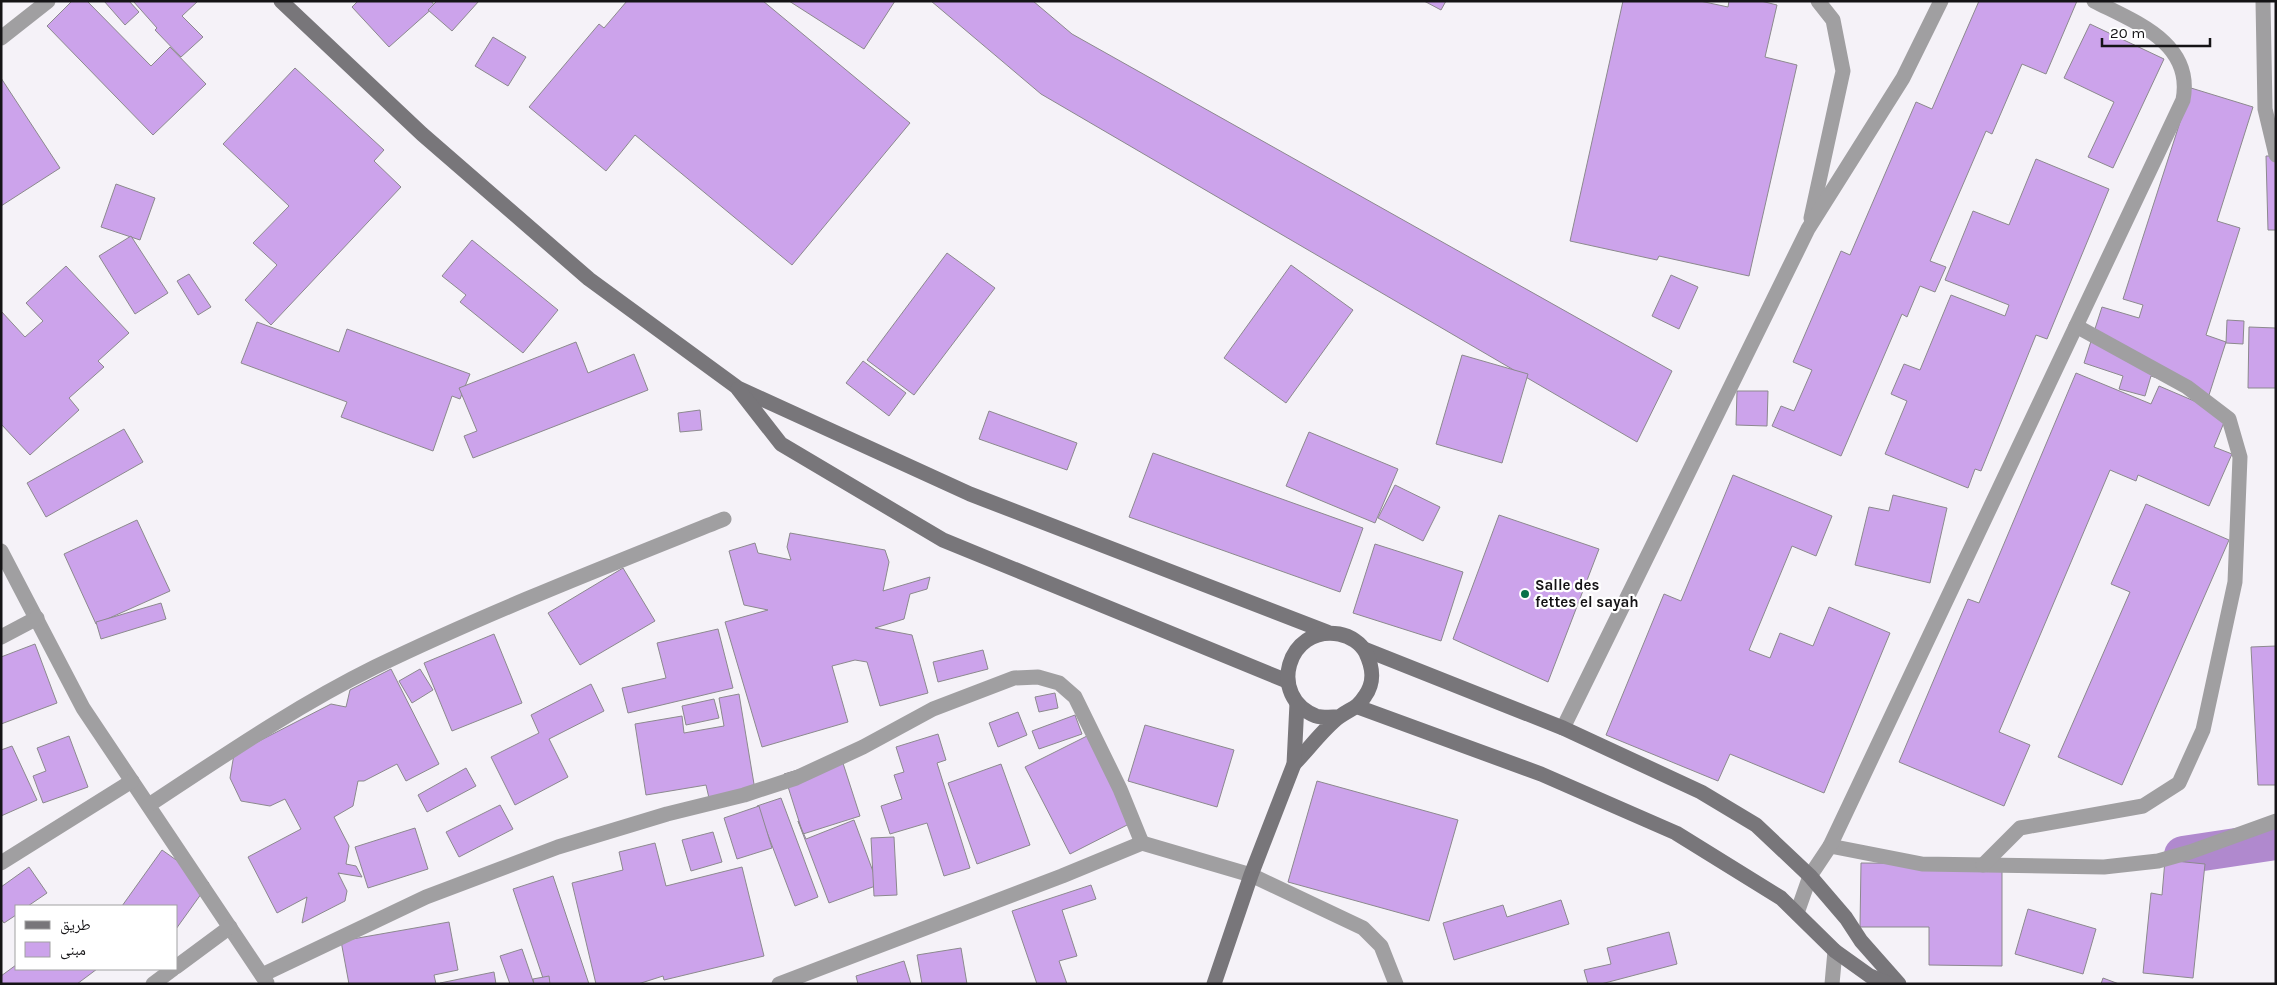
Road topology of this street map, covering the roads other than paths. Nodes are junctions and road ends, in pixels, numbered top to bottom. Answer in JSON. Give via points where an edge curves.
{"nodes":[{"id":1,"x":48,"y":1,"type":"edge"},
{"id":2,"x":281,"y":1,"type":"edge"},
{"id":3,"x":1818,"y":1,"type":"edge"},
{"id":4,"x":1941,"y":1,"type":"edge"},
{"id":5,"x":2094,"y":1,"type":"edge"},
{"id":6,"x":2263,"y":1,"type":"edge"},
{"id":7,"x":1,"y":38,"type":"edge"},
{"id":8,"x":2276,"y":155,"type":"edge"},
{"id":9,"x":1808,"y":229,"type":"junction"},
{"id":10,"x":2076,"y":326,"type":"junction"},
{"id":11,"x":738,"y":388,"type":"junction"},
{"id":12,"x":724,"y":519,"type":"dead end"},
{"id":13,"x":1,"y":551,"type":"edge"},
{"id":14,"x":37,"y":618,"type":"junction"},
{"id":15,"x":1327,"y":632,"type":"junction"},
{"id":16,"x":1,"y":637,"type":"edge"},
{"id":17,"x":1364,"y":648,"type":"junction"},
{"id":18,"x":1287,"y":681,"type":"junction"},
{"id":19,"x":1297,"y":703,"type":"junction"},
{"id":20,"x":1358,"y":707,"type":"junction"},
{"id":21,"x":1339,"y":717,"type":"junction"},
{"id":22,"x":1563,"y":728,"type":"junction"},
{"id":23,"x":1294,"y":764,"type":"junction"},
{"id":24,"x":132,"y":781,"type":"junction"},
{"id":25,"x":148,"y":805,"type":"junction"},
{"id":26,"x":2276,"y":821,"type":"edge"},
{"id":27,"x":1142,"y":843,"type":"junction"},
{"id":28,"x":1830,"y":846,"type":"junction"},
{"id":29,"x":1,"y":864,"type":"edge"},
{"id":30,"x":1983,"y":865,"type":"junction"},
{"id":31,"x":1251,"y":875,"type":"junction"},
{"id":32,"x":1810,"y":876,"type":"junction"},
{"id":33,"x":1797,"y":912,"type":"junction"},
{"id":34,"x":230,"y":928,"type":"junction"},
{"id":35,"x":1835,"y":951,"type":"junction"},
{"id":36,"x":178,"y":966,"type":"edge"},
{"id":37,"x":172,"y":970,"type":"edge"},
{"id":38,"x":264,"y":979,"type":"edge"},
{"id":39,"x":153,"y":984,"type":"edge"},
{"id":40,"x":779,"y":984,"type":"edge"},
{"id":41,"x":1214,"y":984,"type":"edge"},
{"id":42,"x":1396,"y":984,"type":"edge"},
{"id":43,"x":1832,"y":984,"type":"edge"},
{"id":44,"x":1889,"y":984,"type":"edge"},
{"id":45,"x":1898,"y":984,"type":"edge"}],
"edges":[{"from":1,"to":7,"type":"street"},
{"from":2,"to":11,"type":"main road","via":[[422,134],[589,279]]},
{"from":3,"to":9,"type":"street","via":[[1833,20],[1843,70]]},
{"from":4,"to":9,"type":"street","via":[[1903,78]]},
{"from":5,"to":10,"type":"street","via":[[2149,29],[2168,46],[2181,63],[2186,87],[2183,100]]},
{"from":6,"to":8,"type":"street","via":[[2265,109]]},
{"from":9,"to":22,"type":"street"},
{"from":10,"to":28,"type":"street"},
{"from":10,"to":30,"type":"street","via":[[2187,387],[2229,419],[2240,457],[2236,582],[2203,730],[2179,783],[2143,806],[2020,828]]},
{"from":11,"to":15,"type":"main road","via":[[970,494]]},
{"from":11,"to":18,"type":"main road","via":[[781,444],[943,540]]},
{"from":12,"to":25,"type":"street","via":[[538,594],[374,668],[280,720]]},
{"from":13,"to":14,"type":"street"},
{"from":14,"to":16,"type":"street"},
{"from":14,"to":24,"type":"street","via":[[83,708]]},
{"from":15,"to":17,"type":"main road","via":[[1348,636]]},
{"from":15,"to":18,"type":"main road","via":[[1305,640],[1290,658]]},
{"from":17,"to":20,"type":"main road","via":[[1372,675],[1370,688]]},
{"from":17,"to":22,"type":"main road"},
{"from":18,"to":19,"type":"main road"},
{"from":19,"to":21,"type":"main road","via":[[1316,716]]},
{"from":19,"to":23,"type":"main road"},
{"from":20,"to":21,"type":"main road"},
{"from":20,"to":33,"type":"main road","via":[[1541,774],[1676,833],[1781,898]]},
{"from":21,"to":23,"type":"main road"},
{"from":22,"to":32,"type":"main road","via":[[1700,792],[1756,825]]},
{"from":23,"to":31,"type":"main road"},
{"from":24,"to":25,"type":"street"},
{"from":24,"to":29,"type":"street"},
{"from":25,"to":34,"type":"street"},
{"from":26,"to":30,"type":"street","via":[[2158,861],[2104,867]]},
{"from":27,"to":31,"type":"street"},
{"from":27,"to":38,"type":"street","via":[[1120,789],[1075,697],[1059,682],[1038,677],[1014,678],[933,709],[796,778],[558,847],[426,897]]},
{"from":27,"to":40,"type":"street"},
{"from":28,"to":30,"type":"street","via":[[1922,864]]},
{"from":28,"to":32,"type":"street"},
{"from":31,"to":41,"type":"main road"},
{"from":31,"to":42,"type":"street","via":[[1363,928],[1381,946]]},
{"from":32,"to":33,"type":"street"},
{"from":32,"to":45,"type":"main road"},
{"from":33,"to":35,"type":"main road"},
{"from":34,"to":36,"type":"street"},
{"from":34,"to":38,"type":"street"},
{"from":35,"to":43,"type":"street"},
{"from":35,"to":44,"type":"main road","via":[[1870,976]]},
{"from":37,"to":39,"type":"street"}]}
